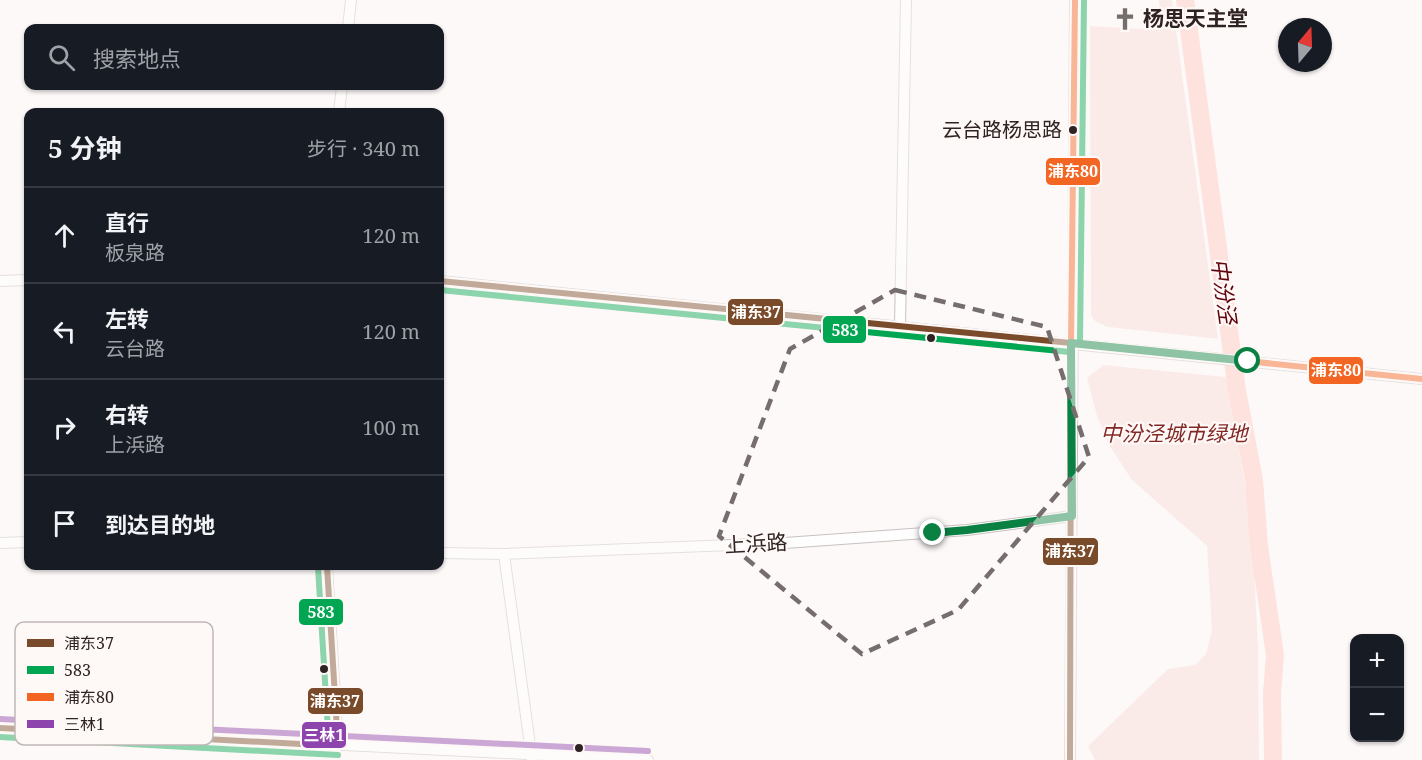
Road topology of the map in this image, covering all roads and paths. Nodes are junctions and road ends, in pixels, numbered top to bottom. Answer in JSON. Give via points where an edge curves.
{"nodes":[{"id":1,"x":351,"y":0,"type":"edge"},
{"id":2,"x":906,"y":0,"type":"edge"},
{"id":3,"x":1075,"y":0,"type":"edge"},
{"id":4,"x":348,"y":24,"type":"edge"},
{"id":5,"x":342,"y":90,"type":"edge"},
{"id":6,"x":339,"y":108,"type":"edge"},
{"id":7,"x":24,"y":280,"type":"edge"},
{"id":8,"x":0,"y":281,"type":"edge"},
{"id":9,"x":444,"y":281,"type":"edge"},
{"id":10,"x":900,"y":326,"type":"junction"},
{"id":11,"x":1071,"y":343,"type":"junction"},
{"id":12,"x":1422,"y":379,"type":"edge"},
{"id":13,"x":1072,"y":516,"type":"junction"},
{"id":14,"x":24,"y":542,"type":"edge"},
{"id":15,"x":0,"y":543,"type":"edge"},
{"id":16,"x":444,"y":553,"type":"edge"},
{"id":17,"x":504,"y":554,"type":"junction"},
{"id":18,"x":327,"y":570,"type":"edge"},
{"id":19,"x":0,"y":728,"type":"edge"},
{"id":20,"x":15,"y":729,"type":"edge"},
{"id":21,"x":213,"y":739,"type":"edge"},
{"id":22,"x":338,"y":746,"type":"junction"},
{"id":23,"x":531,"y":757,"type":"edge"},
{"id":24,"x":648,"y":760,"type":"edge"},
{"id":25,"x":1070,"y":760,"type":"edge"}],
"edges":[{"from":1,"to":4,"type":"street"},
{"from":2,"to":10,"type":"street"},
{"from":3,"to":11,"type":"street"},
{"from":5,"to":6,"type":"street"},
{"from":7,"to":8,"type":"street"},
{"from":9,"to":10,"type":"street"},
{"from":10,"to":11,"type":"street"},
{"from":11,"to":12,"type":"street"},
{"from":11,"to":13,"type":"street"},
{"from":13,"to":17,"type":"street","name":"上浜路","via":[[909,535]]},
{"from":13,"to":25,"type":"street"},
{"from":14,"to":15,"type":"street"},
{"from":16,"to":17,"type":"street","name":"上浜路"},
{"from":17,"to":23,"type":"street"},
{"from":18,"to":22,"type":"street"},
{"from":19,"to":20,"type":"street"},
{"from":21,"to":22,"type":"street"},
{"from":22,"to":23,"type":"street"},
{"from":23,"to":24,"type":"street"}]}
